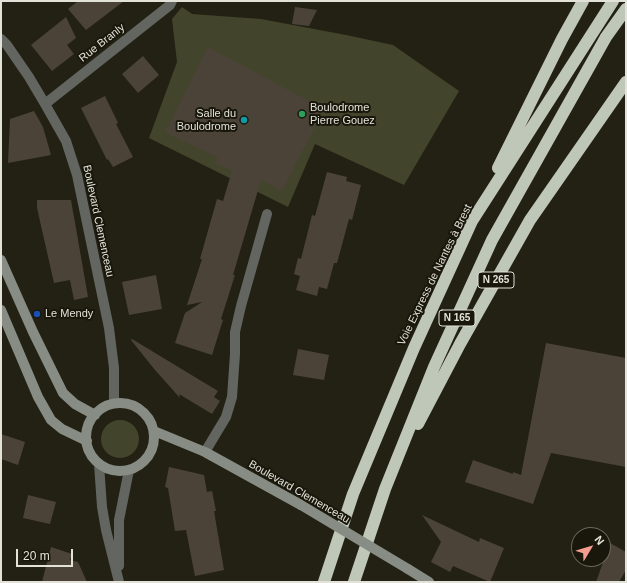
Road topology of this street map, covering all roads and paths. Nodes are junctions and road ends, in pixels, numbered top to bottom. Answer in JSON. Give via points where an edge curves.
{"nodes":[{"id":1,"x":172,"y":1,"type":"edge"},
{"id":2,"x":583,"y":1,"type":"edge"},
{"id":3,"x":613,"y":1,"type":"edge"},
{"id":4,"x":626,"y":9,"type":"edge"},
{"id":5,"x":1,"y":39,"type":"edge"},
{"id":6,"x":626,"y":82,"type":"edge"},
{"id":7,"x":45,"y":104,"type":"junction"},
{"id":8,"x":267,"y":214,"type":"dead end"},
{"id":9,"x":472,"y":221,"type":"junction"},
{"id":10,"x":1,"y":260,"type":"edge"},
{"id":11,"x":1,"y":310,"type":"edge"},
{"id":12,"x":114,"y":404,"type":"junction"},
{"id":13,"x":94,"y":415,"type":"junction"},
{"id":14,"x":154,"y":431,"type":"junction"},
{"id":15,"x":87,"y":441,"type":"junction"},
{"id":16,"x":205,"y":452,"type":"junction"},
{"id":17,"x":99,"y":464,"type":"junction"},
{"id":18,"x":129,"y":470,"type":"junction"},
{"id":19,"x":385,"y":489,"type":"junction"},
{"id":20,"x":119,"y":582,"type":"edge"},
{"id":21,"x":324,"y":582,"type":"edge"},
{"id":22,"x":354,"y":582,"type":"edge"},
{"id":23,"x":429,"y":582,"type":"edge"}],
"edges":[{"from":1,"to":7,"type":"street","name":"Rue Branly"},
{"from":2,"to":9,"type":"highway"},
{"from":3,"to":9,"type":"highway","name":"Voie Express de Nantes à Brest","number":"N 165"},
{"from":4,"to":19,"type":"highway","number":"N 165","via":[[606,37],[492,240],[434,367]]},
{"from":5,"to":7,"type":"street","name":"Boulevard Clemenceau"},
{"from":6,"to":19,"type":"highway","number":"N 265","via":[[530,220],[460,344]]},
{"from":7,"to":12,"type":"street","name":"Boulevard Clemenceau","via":[[66,141],[77,175],[109,328],[114,368]]},
{"from":8,"to":16,"type":"street","via":[[235,332],[232,397],[226,417]]},
{"from":9,"to":21,"type":"highway","name":"Voie Express de Nantes à Brest","number":"N 165","via":[[414,348],[353,494]]},
{"from":10,"to":13,"type":"street","via":[[62,393]]},
{"from":11,"to":15,"type":"street","via":[[38,397],[51,420],[62,429]]},
{"from":12,"to":13,"type":"street","via":[[104,407]]},
{"from":12,"to":14,"type":"street","via":[[126,403],[136,407],[148,417]]},
{"from":13,"to":15,"type":"street","via":[[87,432]]},
{"from":14,"to":16,"type":"street","name":"Boulevard Clemenceau"},
{"from":14,"to":18,"type":"street","via":[[154,441],[146,459]]},
{"from":15,"to":17,"type":"street","via":[[93,458]]},
{"from":16,"to":23,"type":"street","name":"Boulevard Clemenceau","bridge":true,"via":[[301,505]]},
{"from":17,"to":18,"type":"street","via":[[114,470]]},
{"from":17,"to":20,"type":"street","via":[[102,507]]},
{"from":18,"to":20,"type":"street","via":[[119,520]]},
{"from":19,"to":22,"type":"highway","number":"N 165"}]}
